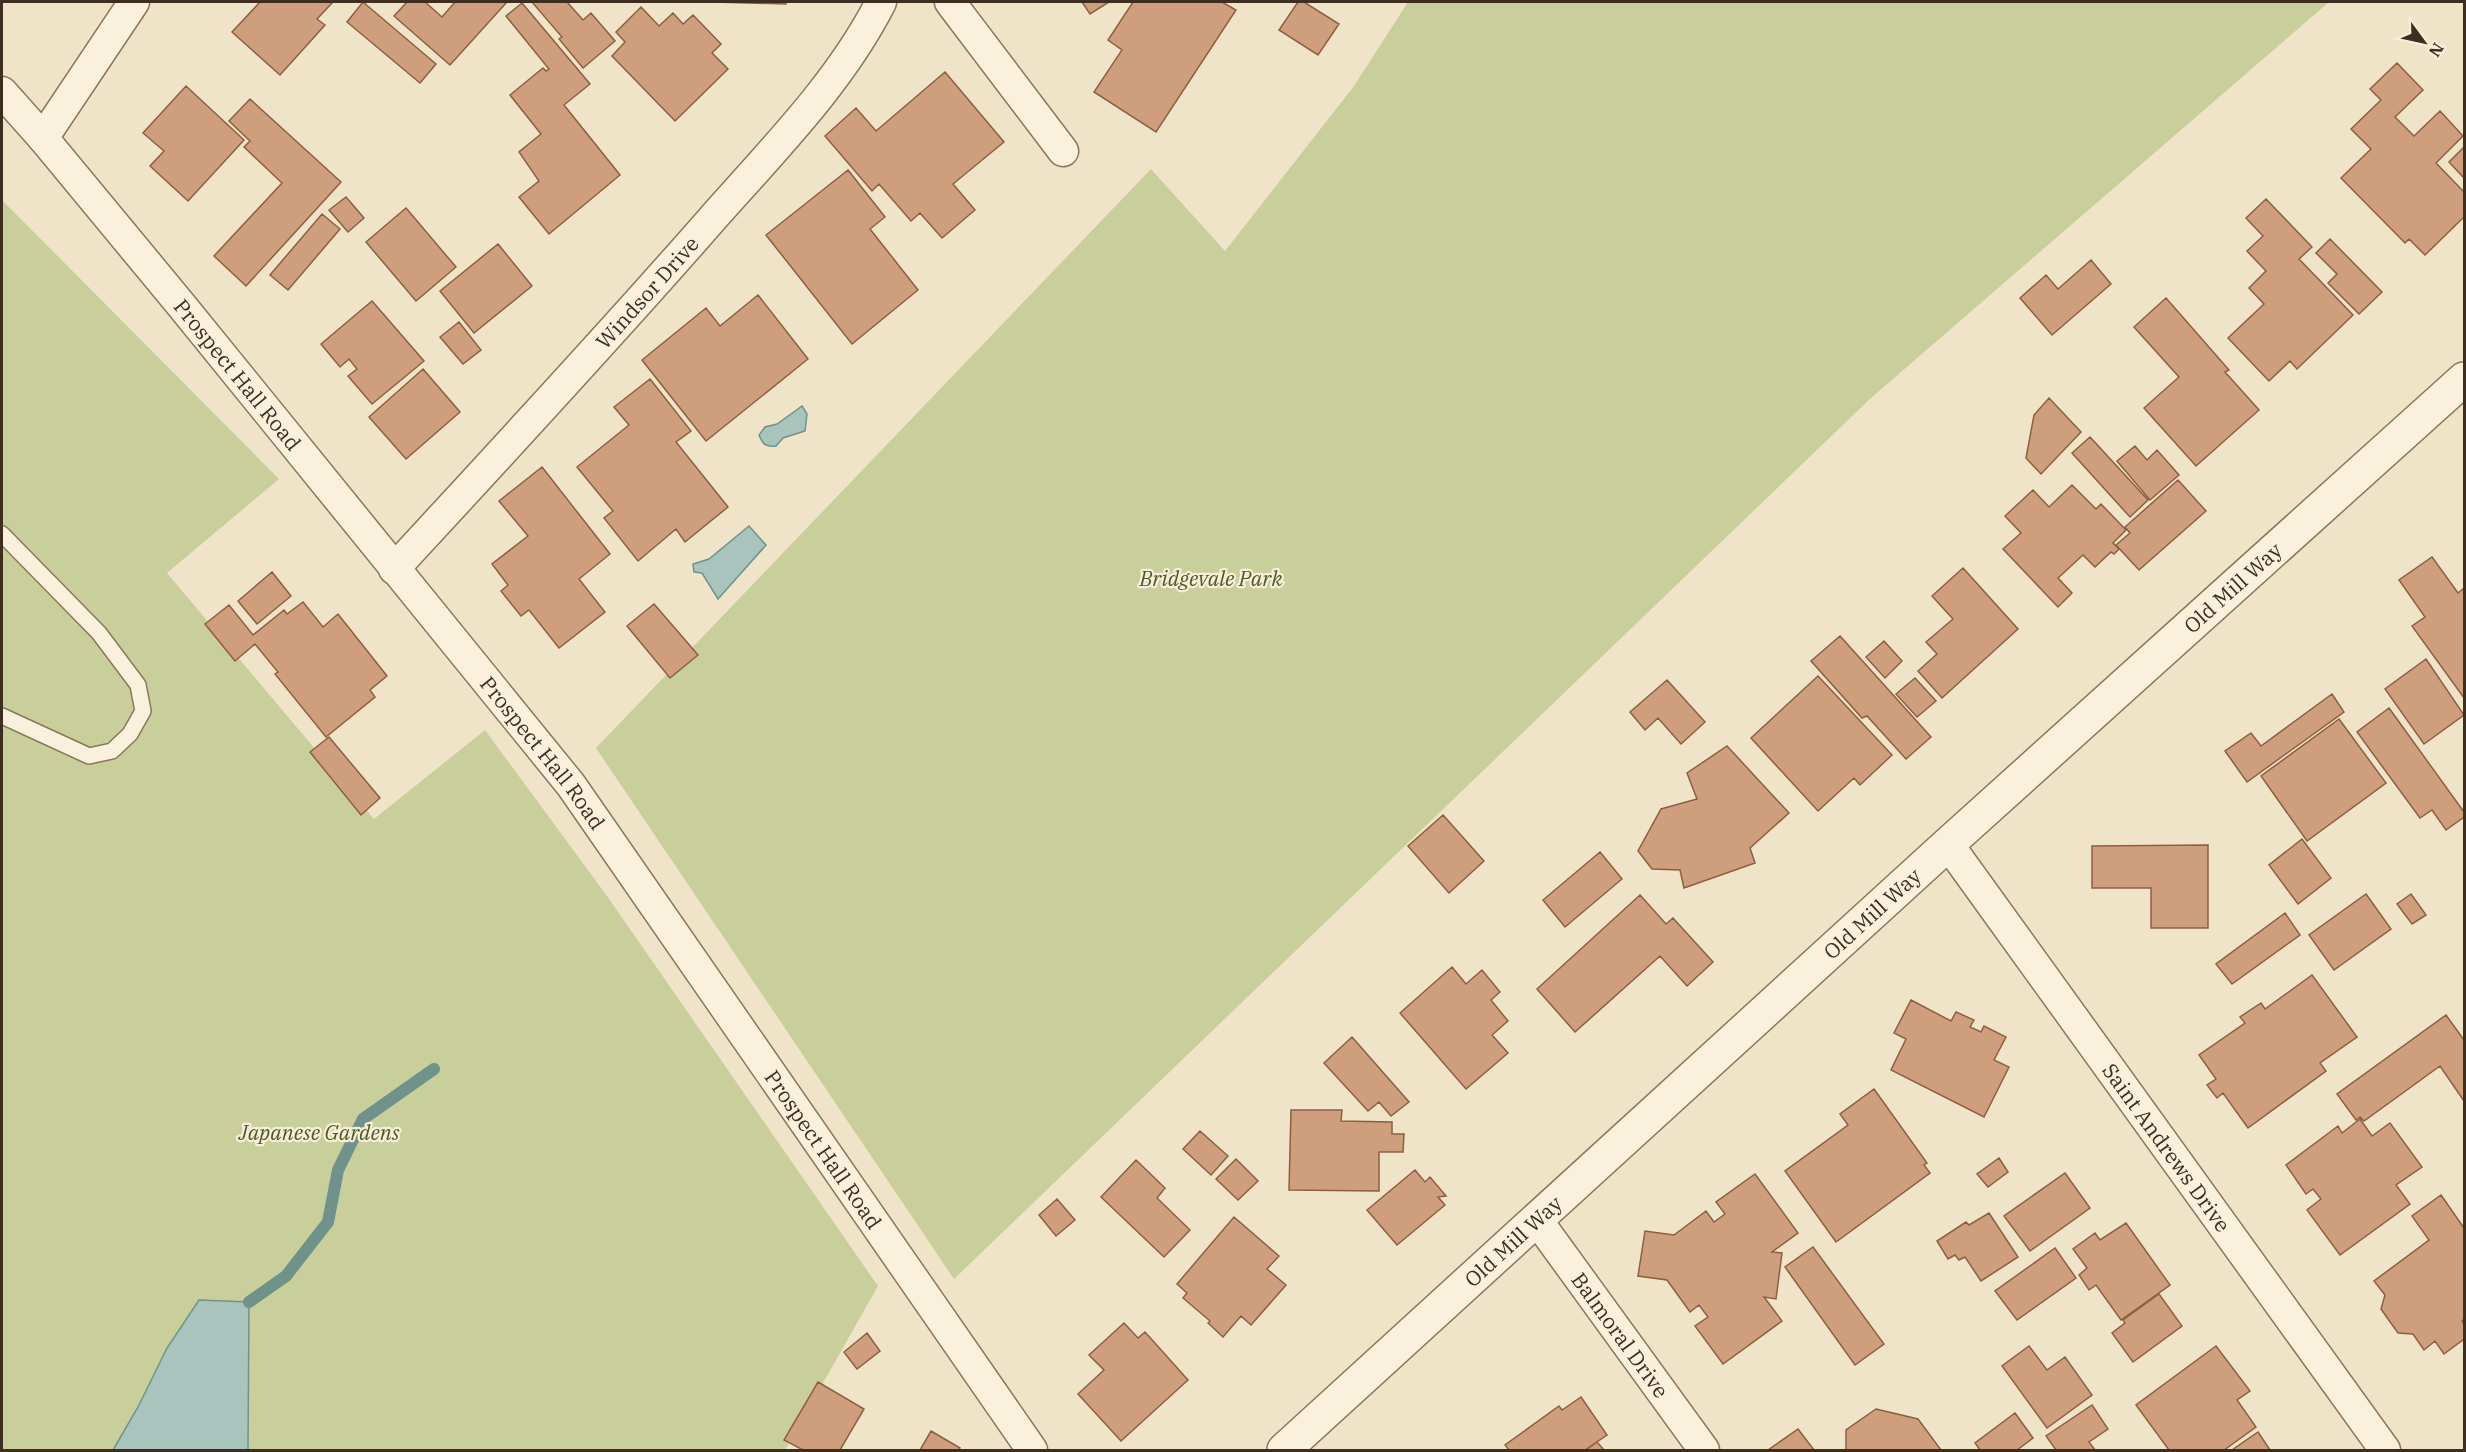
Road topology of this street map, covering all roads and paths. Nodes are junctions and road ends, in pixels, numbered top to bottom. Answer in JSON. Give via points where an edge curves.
{"nodes":[{"id":1,"x":134,"y":2,"type":"edge"},
{"id":2,"x":882,"y":2,"type":"edge"},
{"id":3,"x":950,"y":2,"type":"edge"},
{"id":4,"x":2,"y":92,"type":"edge"},
{"id":5,"x":43,"y":138,"type":"junction"},
{"id":6,"x":1063,"y":151,"type":"dead end"},
{"id":7,"x":2464,"y":379,"type":"edge"},
{"id":8,"x":2,"y":534,"type":"edge"},
{"id":9,"x":394,"y":569,"type":"junction"},
{"id":10,"x":2,"y":716,"type":"edge"},
{"id":11,"x":1948,"y":844,"type":"junction"},
{"id":12,"x":1537,"y":1220,"type":"junction"},
{"id":13,"x":1032,"y":1450,"type":"edge"},
{"id":14,"x":1284,"y":1450,"type":"edge"},
{"id":15,"x":1704,"y":1450,"type":"edge"},
{"id":16,"x":2385,"y":1450,"type":"edge"}],
"edges":[{"from":1,"to":5,"type":"street"},
{"from":2,"to":9,"type":"street","name":"Windsor Drive","via":[[864,37],[776,147],[594,353]]},
{"from":3,"to":6,"type":"street"},
{"from":4,"to":5,"type":"street","name":"Prospect Hall Road"},
{"from":5,"to":9,"type":"street","name":"Prospect Hall Road"},
{"from":7,"to":11,"type":"street","name":"Old Mill Way"},
{"from":8,"to":10,"type":"lane","via":[[99,633],[138,685],[143,711],[130,734],[112,751],[89,756]]},
{"from":9,"to":13,"type":"street","name":"Prospect Hall Road","via":[[571,785]]},
{"from":11,"to":12,"type":"street","name":"Old Mill Way"},
{"from":11,"to":16,"type":"street","name":"Saint Andrews Drive"},
{"from":12,"to":14,"type":"street","name":"Old Mill Way"},
{"from":12,"to":15,"type":"street","name":"Balmoral Drive"}]}
